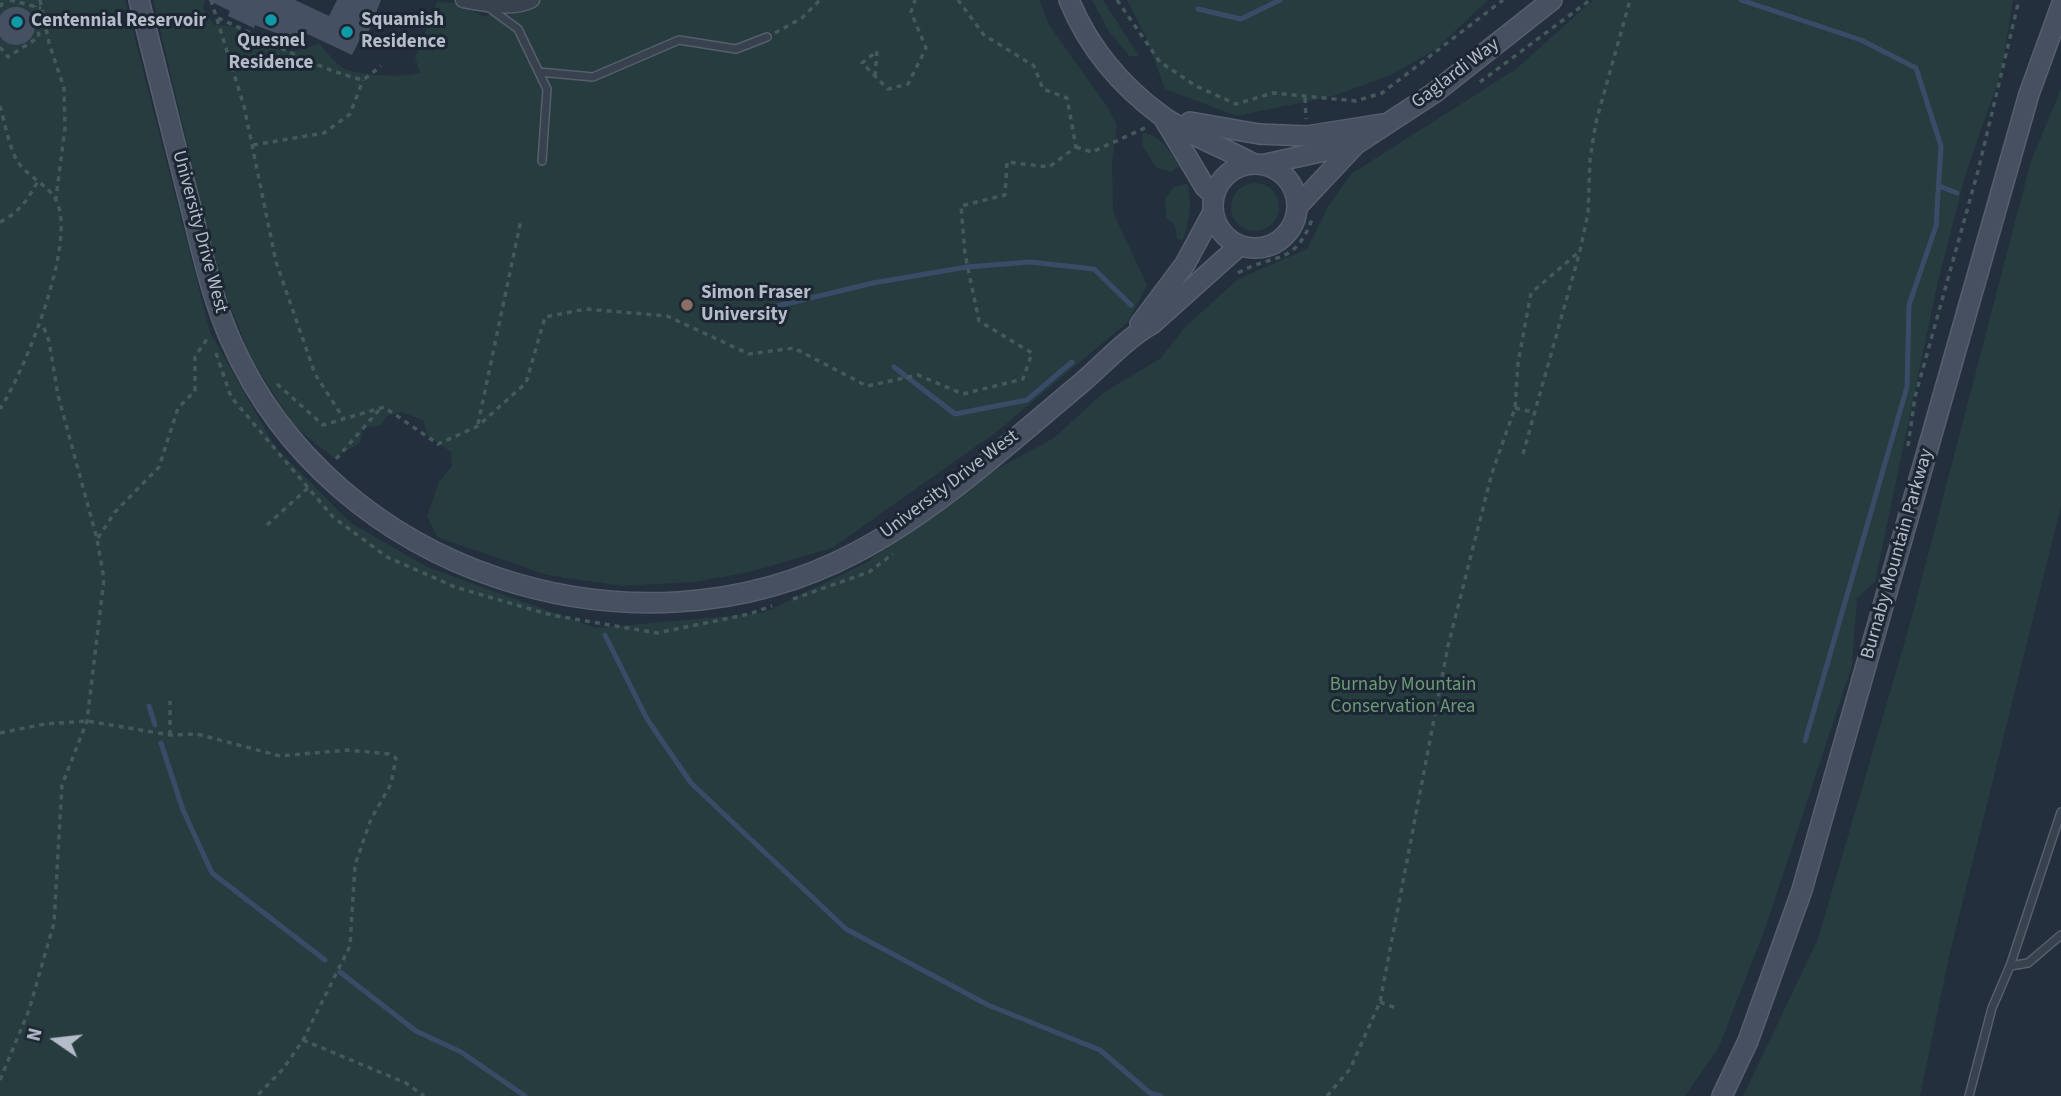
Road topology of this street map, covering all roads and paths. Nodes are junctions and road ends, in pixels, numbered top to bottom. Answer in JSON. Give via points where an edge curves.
{"nodes":[{"id":1,"x":4,"y":0,"type":"edge"},
{"id":2,"x":10,"y":0,"type":"edge"},
{"id":3,"x":40,"y":0,"type":"edge"},
{"id":4,"x":139,"y":0,"type":"edge"},
{"id":5,"x":211,"y":0,"type":"edge"},
{"id":6,"x":463,"y":0,"type":"edge"},
{"id":7,"x":532,"y":0,"type":"edge"},
{"id":8,"x":820,"y":0,"type":"edge"},
{"id":9,"x":915,"y":0,"type":"edge"},
{"id":10,"x":958,"y":0,"type":"edge"},
{"id":11,"x":1069,"y":0,"type":"edge"},
{"id":12,"x":1117,"y":0,"type":"edge"},
{"id":13,"x":1503,"y":0,"type":"edge"},
{"id":14,"x":1552,"y":0,"type":"edge"},
{"id":15,"x":1630,"y":0,"type":"edge"},
{"id":16,"x":2019,"y":0,"type":"edge"},
{"id":17,"x":2048,"y":0,"type":"edge"},
{"id":18,"x":485,"y":4,"type":"junction"},
{"id":19,"x":0,"y":6,"type":"edge"},
{"id":20,"x":35,"y":6,"type":"junction"},
{"id":21,"x":2061,"y":6,"type":"edge"},
{"id":22,"x":41,"y":8,"type":"junction"},
{"id":23,"x":218,"y":18,"type":"junction"},
{"id":24,"x":767,"y":37,"type":"joint"},
{"id":25,"x":0,"y":47,"type":"edge"},
{"id":26,"x":2044,"y":47,"type":"junction"},
{"id":27,"x":381,"y":66,"type":"dead end"},
{"id":28,"x":539,"y":72,"type":"junction"},
{"id":29,"x":875,"y":76,"type":"junction"},
{"id":30,"x":363,"y":80,"type":"junction"},
{"id":31,"x":0,"y":106,"type":"edge"},
{"id":32,"x":1155,"y":122,"type":"junction"},
{"id":33,"x":1390,"y":122,"type":"junction"},
{"id":34,"x":1356,"y":144,"type":"junction"},
{"id":35,"x":253,"y":145,"type":"junction"},
{"id":36,"x":1076,"y":147,"type":"junction"},
{"id":37,"x":542,"y":161,"type":"dead end"},
{"id":38,"x":1259,"y":164,"type":"junction"},
{"id":39,"x":38,"y":181,"type":"junction"},
{"id":40,"x":56,"y":198,"type":"junction"},
{"id":41,"x":1213,"y":205,"type":"junction"},
{"id":42,"x":1305,"y":212,"type":"junction"},
{"id":43,"x":521,"y":220,"type":"dead end"},
{"id":44,"x":0,"y":222,"type":"edge"},
{"id":45,"x":1239,"y":246,"type":"junction"},
{"id":46,"x":1580,"y":251,"type":"junction"},
{"id":47,"x":1236,"y":274,"type":"dead end"},
{"id":48,"x":42,"y":323,"type":"junction"},
{"id":49,"x":205,"y":323,"type":"dead end"},
{"id":50,"x":1135,"y":334,"type":"junction"},
{"id":51,"x":209,"y":336,"type":"junction"},
{"id":52,"x":272,"y":379,"type":"dead end"},
{"id":53,"x":381,"y":408,"type":"junction"},
{"id":54,"x":1515,"y":408,"type":"junction"},
{"id":55,"x":0,"y":409,"type":"edge"},
{"id":56,"x":1533,"y":412,"type":"junction"},
{"id":57,"x":344,"y":419,"type":"junction"},
{"id":58,"x":478,"y":426,"type":"junction"},
{"id":59,"x":1523,"y":454,"type":"dead end"},
{"id":60,"x":1905,"y":457,"type":"dead end"},
{"id":61,"x":325,"y":472,"type":"junction"},
{"id":62,"x":308,"y":488,"type":"junction"},
{"id":63,"x":267,"y":525,"type":"dead end"},
{"id":64,"x":97,"y":539,"type":"junction"},
{"id":65,"x":902,"y":547,"type":"dead end"},
{"id":66,"x":785,"y":601,"type":"dead end"},
{"id":67,"x":773,"y":606,"type":"dead end"},
{"id":68,"x":170,"y":701,"type":"dead end"},
{"id":69,"x":86,"y":721,"type":"junction"},
{"id":70,"x":0,"y":733,"type":"edge"},
{"id":71,"x":170,"y":735,"type":"junction"},
{"id":72,"x":2061,"y":812,"type":"edge"},
{"id":73,"x":2061,"y":935,"type":"edge"},
{"id":74,"x":2010,"y":966,"type":"junction"},
{"id":75,"x":1380,"y":1002,"type":"junction"},
{"id":76,"x":1396,"y":1008,"type":"dead end"},
{"id":77,"x":303,"y":1040,"type":"junction"},
{"id":78,"x":0,"y":1080,"type":"edge"},
{"id":79,"x":257,"y":1096,"type":"edge"},
{"id":80,"x":424,"y":1096,"type":"edge"},
{"id":81,"x":1327,"y":1096,"type":"edge"},
{"id":82,"x":1722,"y":1096,"type":"edge"},
{"id":83,"x":1969,"y":1096,"type":"edge"}],
"edges":[{"from":1,"to":19,"type":"path"},
{"from":2,"to":20,"type":"path"},
{"from":3,"to":22,"type":"path"},
{"from":4,"to":61,"type":"street","name":"University Drive West","via":[[213,292],[232,342],[282,424]]},
{"from":5,"to":23,"type":"path"},
{"from":6,"to":18,"type":"street"},
{"from":7,"to":18,"type":"street"},
{"from":8,"to":24,"type":"path","via":[[802,18]]},
{"from":9,"to":29,"type":"path","via":[[911,12],[926,48],[908,84],[888,89]]},
{"from":10,"to":36,"type":"path","via":[[984,35],[1034,66],[1043,89],[1067,98]]},
{"from":11,"to":32,"type":"street","via":[[1080,29]]},
{"from":12,"to":13,"type":"path","via":[[1160,62],[1196,86],[1236,104],[1273,93],[1356,101],[1382,93]]},
{"from":14,"to":33,"type":"street","name":"Gaglardi Way"},
{"from":15,"to":46,"type":"path","via":[[1596,122]]},
{"from":16,"to":60,"type":"path","via":[[1978,171],[1915,397]]},
{"from":17,"to":26,"type":"street"},
{"from":18,"to":28,"type":"lane","via":[[517,29]]},
{"from":20,"to":22,"type":"path"},
{"from":20,"to":25,"type":"path","via":[[39,37],[8,57]]},
{"from":21,"to":26,"type":"street","name":"Burnaby Mountain Parkway"},
{"from":22,"to":40,"type":"path","via":[[64,89],[65,128]]},
{"from":23,"to":30,"type":"path","via":[[331,72]]},
{"from":23,"to":35,"type":"path"},
{"from":24,"to":28,"type":"lane","via":[[736,49],[679,40],[593,77]]},
{"from":26,"to":82,"type":"street","name":"Burnaby Mountain Parkway","via":[[1802,890],[1748,1041]]},
{"from":27,"to":30,"type":"path"},
{"from":28,"to":37,"type":"lane","via":[[547,89]]},
{"from":29,"to":29,"type":"path","via":[[862,63],[877,51],[876,64]]},
{"from":30,"to":35,"type":"path","via":[[350,114],[324,133]]},
{"from":31,"to":39,"type":"path","via":[[18,162]]},
{"from":32,"to":33,"type":"street","via":[[1307,136]]},
{"from":32,"to":36,"type":"path","via":[[1092,152]]},
{"from":32,"to":38,"type":"street"},
{"from":32,"to":41,"type":"street","via":[[1205,187]]},
{"from":33,"to":34,"type":"street","name":"Gaglardi Way"},
{"from":34,"to":38,"type":"street","name":"Gaglardi Way"},
{"from":34,"to":42,"type":"street","name":"Gaglardi Way"},
{"from":35,"to":57,"type":"path","via":[[276,262],[314,374]]},
{"from":36,"to":58,"type":"path","via":[[1049,167],[1007,162],[1005,195],[961,206],[979,321],[1032,353],[1023,379],[963,394],[918,375],[867,386],[794,348],[749,354],[667,316],[586,309],[545,317],[526,383]]},
{"from":38,"to":41,"type":"street","via":[[1228,173]]},
{"from":38,"to":42,"type":"street","via":[[1289,180]]},
{"from":39,"to":40,"type":"path"},
{"from":39,"to":44,"type":"path","via":[[25,203]]},
{"from":40,"to":48,"type":"path","via":[[60,238]]},
{"from":41,"to":45,"type":"street","via":[[1222,234]]},
{"from":41,"to":50,"type":"street","name":"University Drive West","via":[[1185,264]]},
{"from":42,"to":45,"type":"street","via":[[1278,241],[1266,247]]},
{"from":42,"to":47,"type":"path","via":[[1293,251]]},
{"from":43,"to":58,"type":"path"},
{"from":45,"to":50,"type":"street","name":"University Drive West"},
{"from":46,"to":54,"type":"path","via":[[1531,293]]},
{"from":46,"to":56,"type":"path"},
{"from":48,"to":55,"type":"path"},
{"from":48,"to":64,"type":"path"},
{"from":49,"to":51,"type":"path"},
{"from":50,"to":61,"type":"street","name":"University Drive West","via":[[901,527],[817,571],[725,597],[620,603],[494,578],[446,560],[394,528]]},
{"from":51,"to":62,"type":"path","via":[[231,397]]},
{"from":51,"to":64,"type":"path","via":[[195,357],[195,391],[178,408],[159,467],[115,512]]},
{"from":52,"to":57,"type":"path","via":[[323,425]]},
{"from":53,"to":57,"type":"path"},
{"from":53,"to":58,"type":"path","via":[[438,444]]},
{"from":53,"to":61,"type":"path"},
{"from":54,"to":56,"type":"path"},
{"from":54,"to":75,"type":"path","via":[[1492,473],[1448,646]]},
{"from":56,"to":59,"type":"path"},
{"from":62,"to":63,"type":"path"},
{"from":62,"to":67,"type":"path","via":[[333,517],[387,557],[455,587],[551,615],[657,633]]},
{"from":64,"to":69,"type":"path","via":[[104,579]]},
{"from":65,"to":66,"type":"path","via":[[869,572]]},
{"from":68,"to":71,"type":"path"},
{"from":69,"to":70,"type":"path"},
{"from":69,"to":71,"type":"path"},
{"from":69,"to":78,"type":"path","via":[[62,785],[54,923],[29,1010]]},
{"from":71,"to":77,"type":"path","via":[[197,734],[280,756],[348,750],[396,758],[391,784],[371,819],[355,865],[350,946]]},
{"from":72,"to":74,"type":"lane"},
{"from":73,"to":74,"type":"lane","via":[[2028,963]]},
{"from":74,"to":83,"type":"lane","via":[[1992,1008]]},
{"from":75,"to":76,"type":"path"},
{"from":75,"to":81,"type":"path","via":[[1350,1069]]},
{"from":77,"to":79,"type":"path"},
{"from":77,"to":80,"type":"path","via":[[405,1083]]}]}
